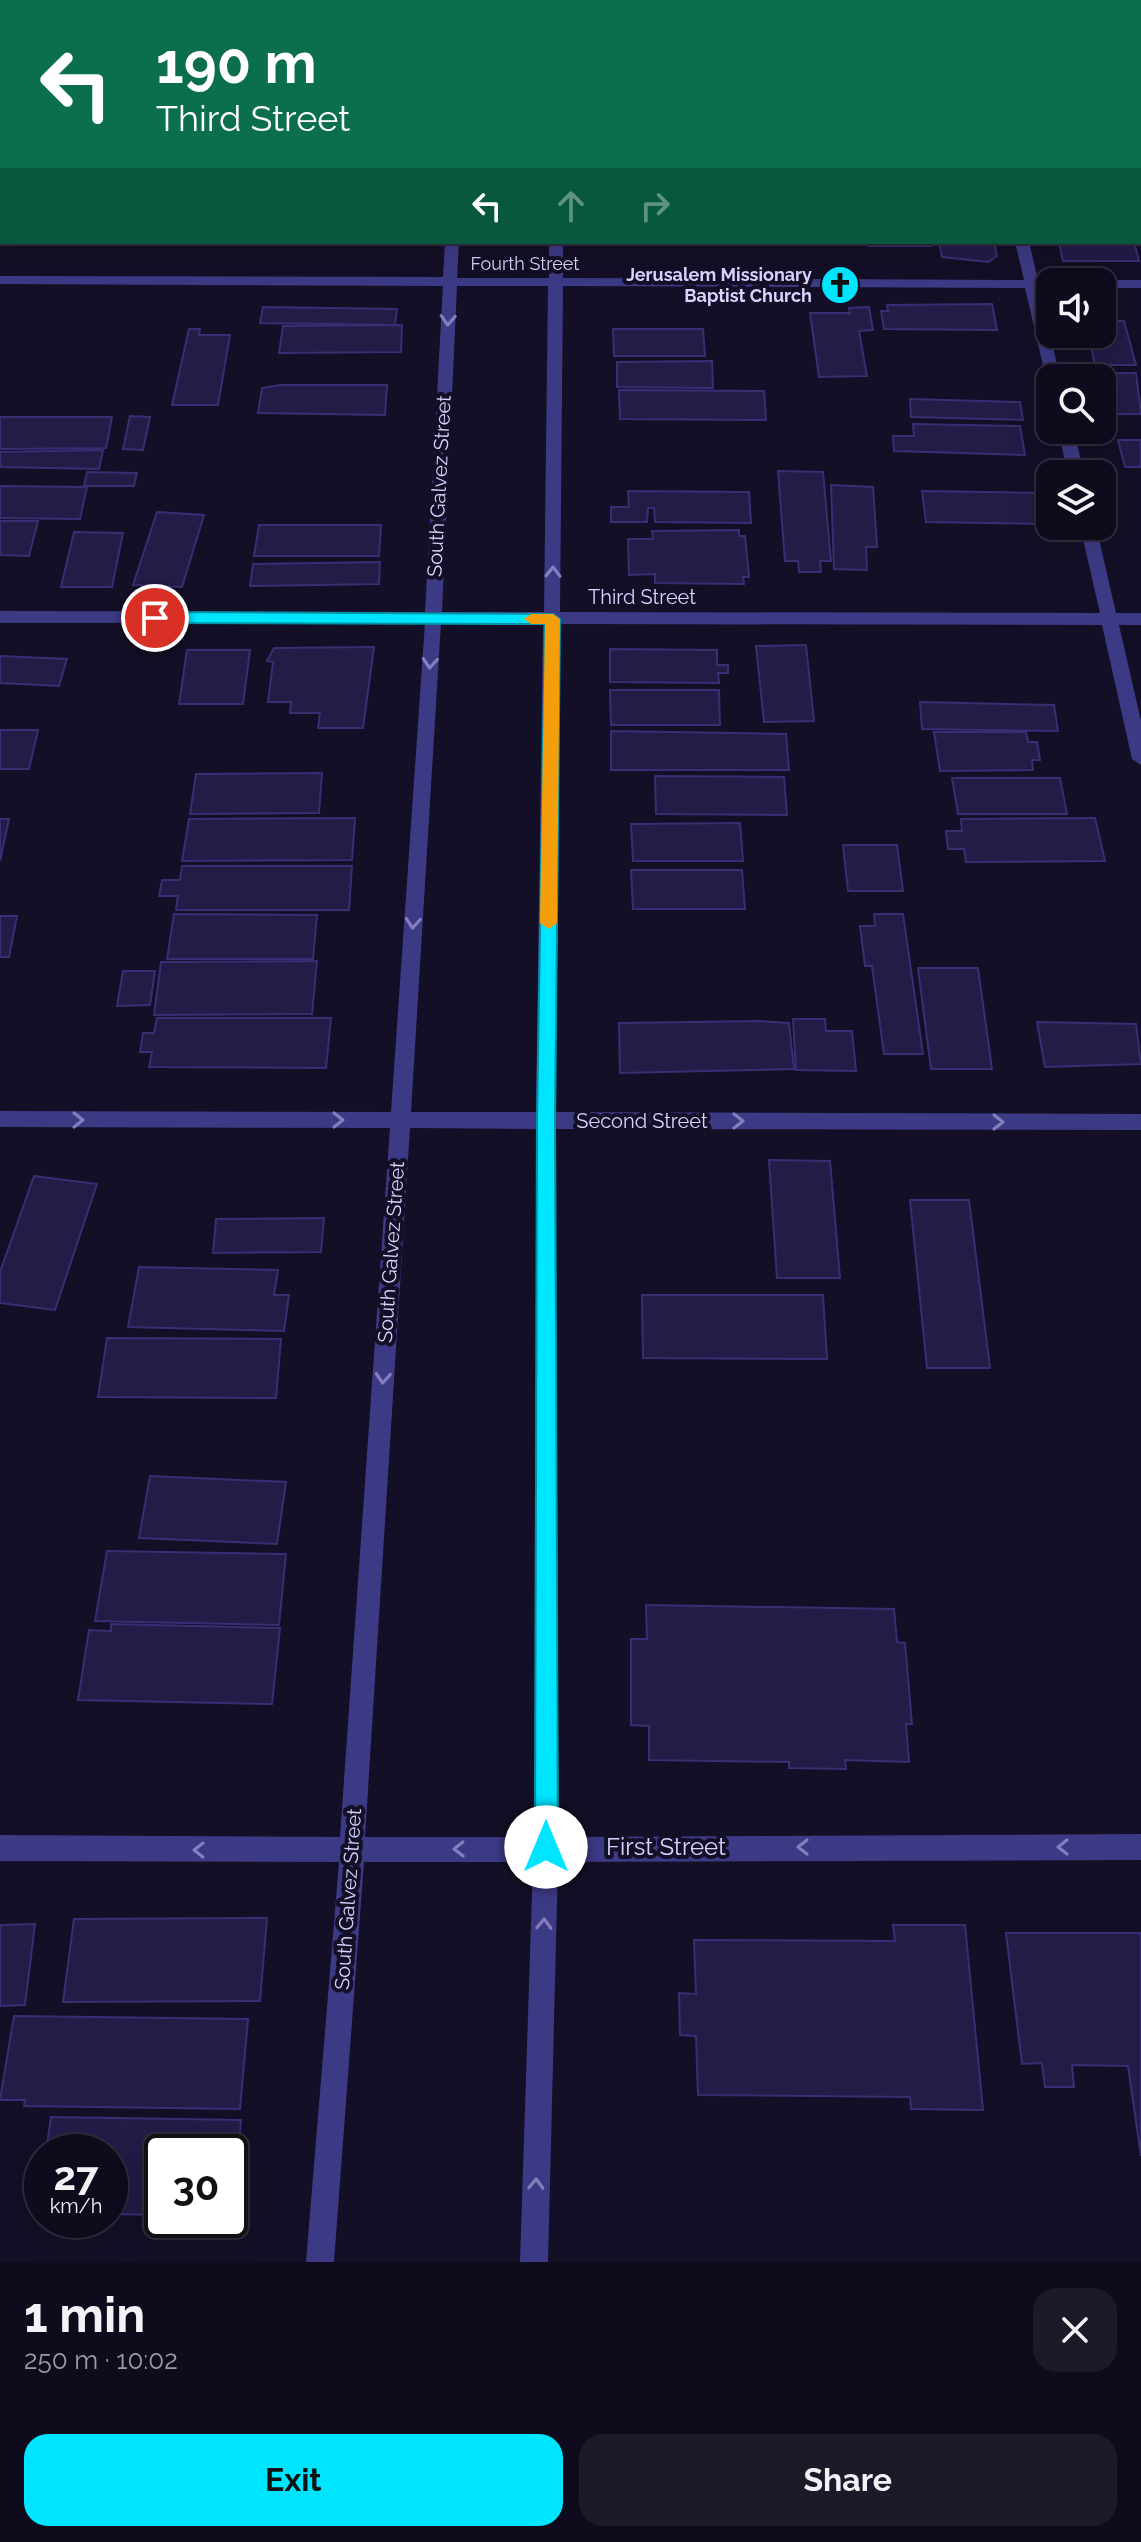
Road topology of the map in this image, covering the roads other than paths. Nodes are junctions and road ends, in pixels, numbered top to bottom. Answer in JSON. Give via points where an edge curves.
{"nodes":[{"id":1,"x":452,"y":244,"type":"edge"},
{"id":2,"x":556,"y":244,"type":"edge"},
{"id":3,"x":1022,"y":244,"type":"edge"},
{"id":4,"x":0,"y":280,"type":"edge"},
{"id":5,"x":449,"y":282,"type":"junction"},
{"id":6,"x":557,"y":283,"type":"junction"},
{"id":7,"x":1031,"y":284,"type":"junction"},
{"id":8,"x":1036,"y":284,"type":"edge"},
{"id":9,"x":1116,"y":284,"type":"edge"},
{"id":10,"x":1141,"y":284,"type":"edge"},
{"id":11,"x":1050,"y":364,"type":"edge"},
{"id":12,"x":1091,"y":540,"type":"edge"},
{"id":13,"x":0,"y":617,"type":"edge"},
{"id":14,"x":433,"y":619,"type":"junction"},
{"id":15,"x":553,"y":619,"type":"junction"},
{"id":16,"x":1110,"y":619,"type":"junction"},
{"id":17,"x":1141,"y":619,"type":"edge"},
{"id":18,"x":1141,"y":759,"type":"edge"},
{"id":19,"x":0,"y":1119,"type":"edge"},
{"id":20,"x":400,"y":1121,"type":"junction"},
{"id":21,"x":546,"y":1121,"type":"junction"},
{"id":22,"x":1141,"y":1122,"type":"edge"},
{"id":23,"x":546,"y":1847,"type":"junction"},
{"id":24,"x":1141,"y":1847,"type":"edge"},
{"id":25,"x":0,"y":1848,"type":"edge"},
{"id":26,"x":352,"y":1852,"type":"junction"},
{"id":27,"x":320,"y":2262,"type":"edge"},
{"id":28,"x":534,"y":2262,"type":"edge"}],
"edges":[{"from":1,"to":5,"type":"street","name":"South Galvez Street"},
{"from":2,"to":6,"type":"street"},
{"from":3,"to":7,"type":"street"},
{"from":4,"to":5,"type":"street","name":"Fourth Street"},
{"from":5,"to":6,"type":"street","name":"Fourth Street"},
{"from":5,"to":14,"type":"street","name":"South Galvez Street","one_way":true},
{"from":6,"to":7,"type":"street","name":"Fourth Street"},
{"from":15,"to":6,"type":"street","one_way":true},
{"from":7,"to":8,"type":"street","name":"Fourth Street"},
{"from":7,"to":11,"type":"street"},
{"from":9,"to":10,"type":"street"},
{"from":12,"to":16,"type":"street"},
{"from":13,"to":14,"type":"street","name":"Third Street"},
{"from":14,"to":15,"type":"street","name":"Third Street"},
{"from":14,"to":20,"type":"street","name":"South Galvez Street","one_way":true},
{"from":15,"to":16,"type":"street","name":"Third Street"},
{"from":15,"to":21,"type":"street"},
{"from":16,"to":17,"type":"street","name":"Third Street"},
{"from":16,"to":18,"type":"street"},
{"from":19,"to":20,"type":"street","name":"Second Street","one_way":true},
{"from":20,"to":21,"type":"street","name":"Second Street"},
{"from":20,"to":26,"type":"street","name":"South Galvez Street","one_way":true},
{"from":21,"to":22,"type":"street","name":"Second Street","one_way":true},
{"from":21,"to":23,"type":"street"},
{"from":24,"to":23,"type":"street","name":"First Street","one_way":true},
{"from":23,"to":26,"type":"street","name":"First Street","one_way":true},
{"from":28,"to":23,"type":"street","one_way":true},
{"from":26,"to":25,"type":"street","name":"First Street","one_way":true},
{"from":26,"to":27,"type":"street","name":"South Galvez Street"}]}
